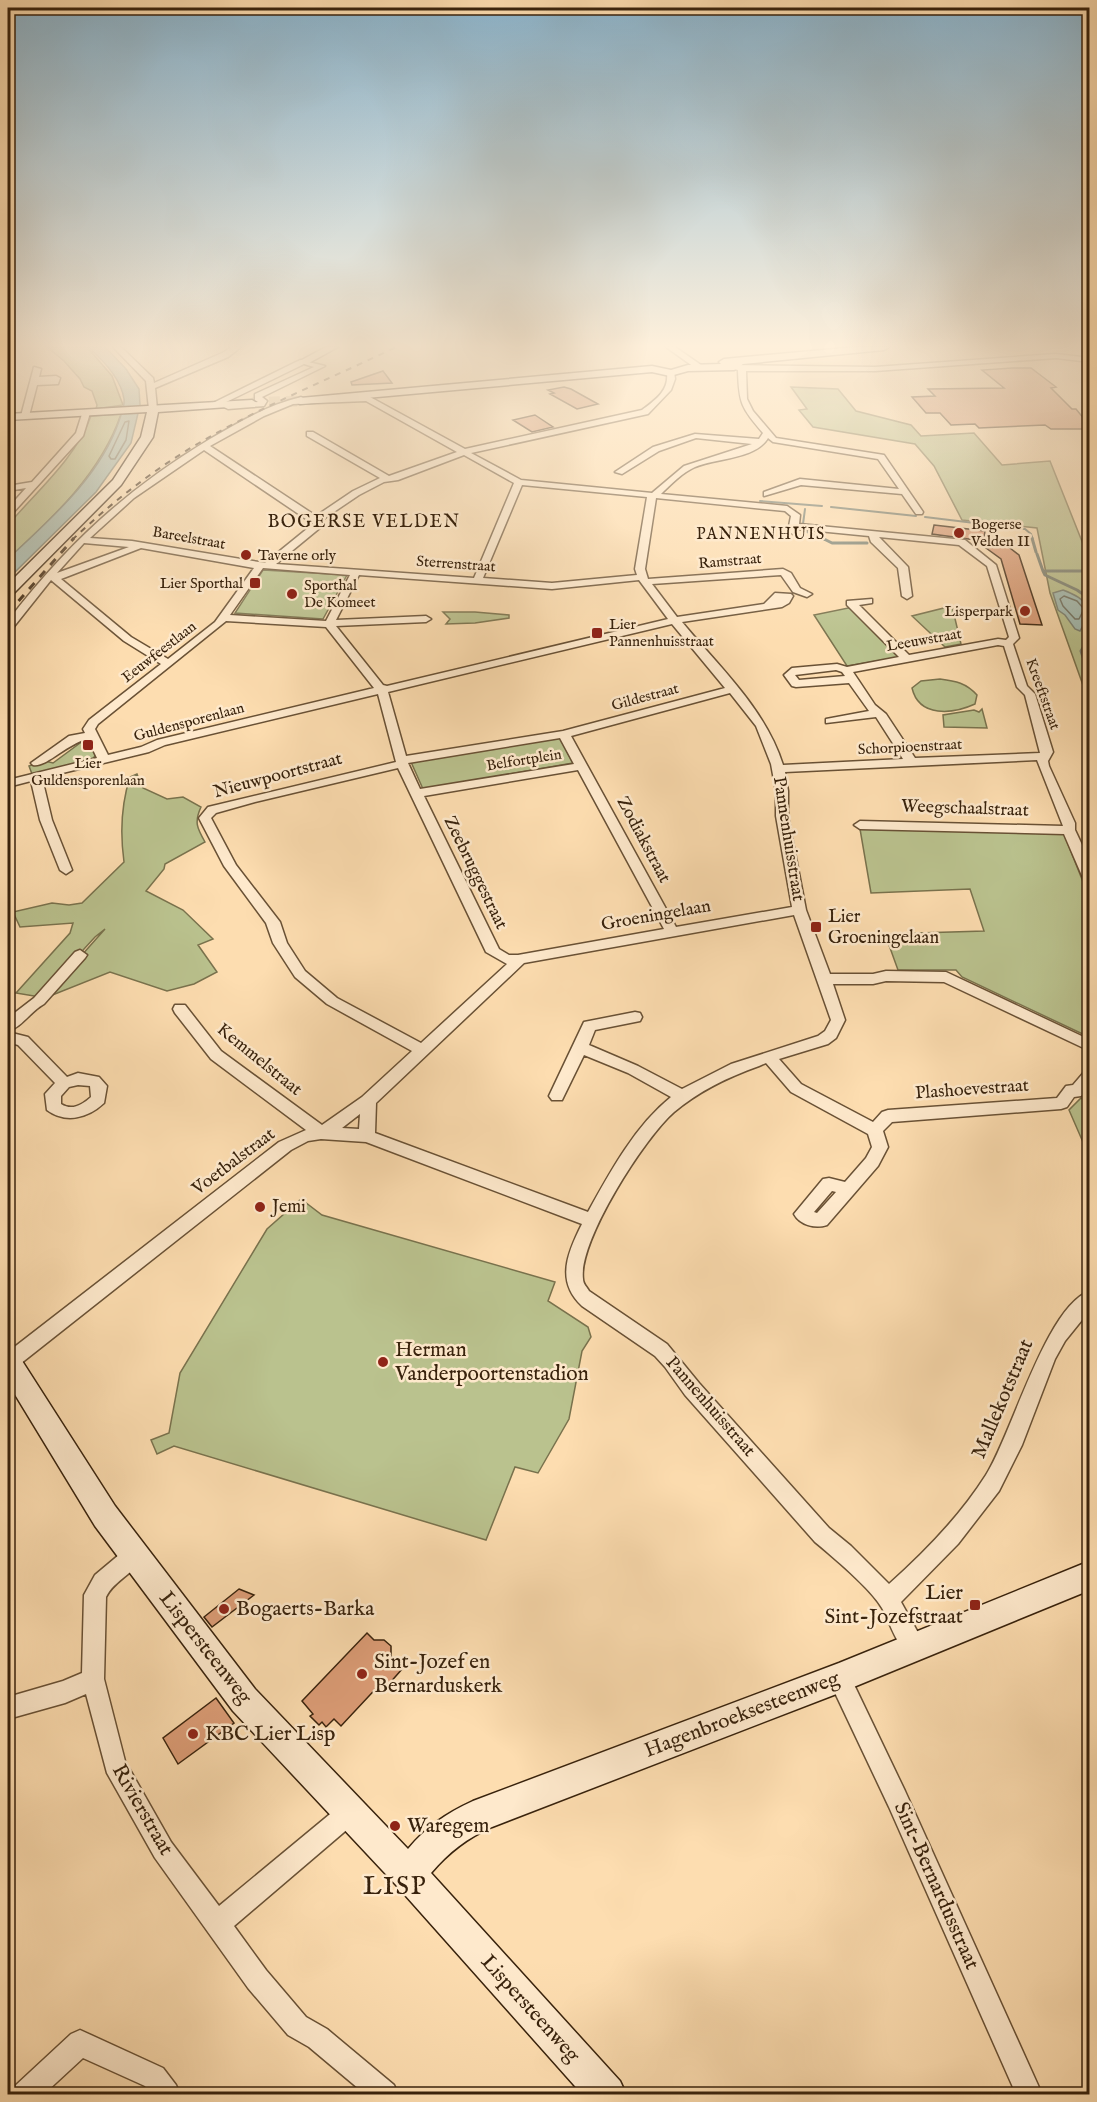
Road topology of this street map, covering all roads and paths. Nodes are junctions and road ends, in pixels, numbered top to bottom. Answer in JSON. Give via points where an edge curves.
{"nodes":[{"id":1,"x":70,"y":445,"type":"edge"},
{"id":2,"x":142,"y":445,"type":"edge"},
{"id":3,"x":329,"y":445,"type":"edge"},
{"id":4,"x":449,"y":445,"type":"edge"},
{"id":5,"x":499,"y":445,"type":"edge"},
{"id":6,"x":668,"y":445,"type":"edge"},
{"id":7,"x":759,"y":445,"type":"edge"},
{"id":8,"x":767,"y":445,"type":"edge"},
{"id":9,"x":820,"y":445,"type":"edge"},
{"id":10,"x":204,"y":446,"type":"joint"},
{"id":11,"x":464,"y":453,"type":"junction"},
{"id":12,"x":729,"y":454,"type":"junction"},
{"id":13,"x":619,"y":472,"type":"dead end"},
{"id":14,"x":388,"y":479,"type":"junction"},
{"id":15,"x":519,"y":482,"type":"junction"},
{"id":16,"x":34,"y":484,"type":"junction"},
{"id":17,"x":8,"y":488,"type":"edge"},
{"id":18,"x":905,"y":492,"type":"junction"},
{"id":19,"x":767,"y":494,"type":"dead end"},
{"id":20,"x":654,"y":495,"type":"junction"},
{"id":21,"x":919,"y":512,"type":"dead end"},
{"id":22,"x":8,"y":513,"type":"edge"},
{"id":23,"x":317,"y":519,"type":"junction"},
{"id":24,"x":874,"y":535,"type":"junction"},
{"id":25,"x":81,"y":540,"type":"junction"},
{"id":26,"x":141,"y":545,"type":"junction"},
{"id":27,"x":264,"y":565,"type":"junction"},
{"id":28,"x":356,"y":572,"type":"junction"},
{"id":29,"x":46,"y":576,"type":"junction"},
{"id":30,"x":57,"y":576,"type":"junction"},
{"id":31,"x":644,"y":580,"type":"junction"},
{"id":32,"x":477,"y":581,"type":"junction"},
{"id":33,"x":8,"y":591,"type":"edge"},
{"id":34,"x":807,"y":594,"type":"dead end"},
{"id":35,"x":907,"y":596,"type":"dead end"},
{"id":36,"x":868,"y":601,"type":"dead end"},
{"id":37,"x":768,"y":605,"type":"dead end"},
{"id":38,"x":224,"y":618,"type":"junction"},
{"id":39,"x":426,"y":619,"type":"dead end"},
{"id":40,"x":675,"y":620,"type":"junction"},
{"id":41,"x":328,"y":624,"type":"junction"},
{"id":42,"x":8,"y":627,"type":"edge"},
{"id":43,"x":1008,"y":643,"type":"junction"},
{"id":44,"x":907,"y":659,"type":"junction"},
{"id":45,"x":169,"y":663,"type":"junction"},
{"id":46,"x":849,"y":674,"type":"junction"},
{"id":47,"x":796,"y":684,"type":"dead end"},
{"id":48,"x":733,"y":689,"type":"junction"},
{"id":49,"x":382,"y":690,"type":"junction"},
{"id":50,"x":879,"y":713,"type":"junction"},
{"id":51,"x":830,"y":721,"type":"dead end"},
{"id":52,"x":564,"y":734,"type":"junction"},
{"id":53,"x":91,"y":735,"type":"junction"},
{"id":54,"x":1044,"y":757,"type":"junction"},
{"id":55,"x":104,"y":760,"type":"junction"},
{"id":56,"x":402,"y":762,"type":"junction"},
{"id":57,"x":911,"y":762,"type":"junction"},
{"id":58,"x":582,"y":766,"type":"junction"},
{"id":59,"x":777,"y":769,"type":"junction"},
{"id":60,"x":36,"y":770,"type":"junction"},
{"id":61,"x":8,"y":783,"type":"edge"},
{"id":62,"x":415,"y":794,"type":"junction"},
{"id":63,"x":860,"y":825,"type":"dead end"},
{"id":64,"x":1069,"y":830,"type":"junction"},
{"id":65,"x":66,"y":870,"type":"dead end"},
{"id":66,"x":1089,"y":878,"type":"edge"},
{"id":67,"x":799,"y":910,"type":"junction"},
{"id":68,"x":672,"y":931,"type":"junction"},
{"id":69,"x":80,"y":955,"type":"dead end"},
{"id":70,"x":519,"y":960,"type":"junction"},
{"id":71,"x":824,"y":979,"type":"junction"},
{"id":72,"x":180,"y":1008,"type":"dead end"},
{"id":73,"x":635,"y":1017,"type":"dead end"},
{"id":74,"x":8,"y":1026,"type":"edge"},
{"id":75,"x":8,"y":1037,"type":"edge"},
{"id":76,"x":1089,"y":1046,"type":"edge"},
{"id":77,"x":580,"y":1048,"type":"junction"},
{"id":78,"x":422,"y":1050,"type":"junction"},
{"id":79,"x":769,"y":1057,"type":"junction"},
{"id":80,"x":1089,"y":1075,"type":"edge"},
{"id":81,"x":64,"y":1083,"type":"dead end"},
{"id":82,"x":557,"y":1096,"type":"dead end"},
{"id":83,"x":683,"y":1097,"type":"junction"},
{"id":84,"x":368,"y":1101,"type":"junction"},
{"id":85,"x":875,"y":1131,"type":"junction"},
{"id":86,"x":321,"y":1133,"type":"junction"},
{"id":87,"x":367,"y":1136,"type":"junction"},
{"id":88,"x":849,"y":1189,"type":"dead end"},
{"id":89,"x":591,"y":1220,"type":"junction"},
{"id":90,"x":1089,"y":1298,"type":"edge"},
{"id":91,"x":8,"y":1362,"type":"edge"},
{"id":92,"x":134,"y":1556,"type":"junction"},
{"id":93,"x":1089,"y":1575,"type":"edge"},
{"id":94,"x":889,"y":1599,"type":"junction"},
{"id":95,"x":915,"y":1647,"type":"junction"},
{"id":96,"x":839,"y":1678,"type":"junction"},
{"id":97,"x":93,"y":1679,"type":"junction"},
{"id":98,"x":8,"y":1708,"type":"edge"},
{"id":99,"x":349,"y":1813,"type":"junction"},
{"id":100,"x":409,"y":1874,"type":"junction"},
{"id":101,"x":216,"y":1924,"type":"junction"},
{"id":102,"x":25,"y":2094,"type":"edge"},
{"id":103,"x":167,"y":2094,"type":"edge"},
{"id":104,"x":385,"y":2094,"type":"edge"},
{"id":105,"x":607,"y":2094,"type":"edge"},
{"id":106,"x":1029,"y":2094,"type":"edge"}],
"edges":[{"from":1,"to":16,"type":"street"},
{"from":2,"to":33,"type":"street","via":[[117,483]]},
{"from":3,"to":14,"type":"street"},
{"from":4,"to":11,"type":"street"},
{"from":5,"to":11,"type":"street","name":"Eeuwfeestlaan"},
{"from":6,"to":13,"type":"street"},
{"from":7,"to":12,"type":"street"},
{"from":8,"to":12,"type":"street","via":[[757,454]]},
{"from":9,"to":18,"type":"street","via":[[879,456]]},
{"from":10,"to":23,"type":"street"},
{"from":10,"to":25,"type":"street","via":[[134,492]]},
{"from":11,"to":14,"type":"street","name":"Eeuwfeestlaan"},
{"from":11,"to":15,"type":"street"},
{"from":12,"to":20,"type":"street","via":[[687,468]]},
{"from":14,"to":23,"type":"street","name":"Eeuwfeestlaan","via":[[356,493]]},
{"from":15,"to":20,"type":"street"},
{"from":15,"to":32,"type":"street"},
{"from":16,"to":17,"type":"street"},
{"from":16,"to":22,"type":"street"},
{"from":18,"to":19,"type":"street","via":[[800,482]]},
{"from":18,"to":21,"type":"street"},
{"from":20,"to":24,"type":"street","name":"Kreeftstraat","via":[[787,509],[796,515],[793,529]]},
{"from":20,"to":31,"type":"street","via":[[645,517],[640,569]]},
{"from":23,"to":27,"type":"street","name":"Eeuwfeestlaan","via":[[318,525]]},
{"from":24,"to":35,"type":"street","via":[[874,540],[903,567]]},
{"from":24,"to":43,"type":"street","name":"Kreeftstraat","via":[[962,542],[984,559],[991,565],[1014,638]]},
{"from":25,"to":26,"type":"street","name":"Bareelstraat"},
{"from":25,"to":29,"type":"street"},
{"from":26,"to":27,"type":"street","name":"Bareelstraat"},
{"from":26,"to":30,"type":"street","name":"Bareelstraat"},
{"from":27,"to":28,"type":"street","name":"Sterrenstraat"},
{"from":27,"to":38,"type":"street","name":"Eeuwfeestlaan"},
{"from":28,"to":32,"type":"street","name":"Sterrenstraat"},
{"from":28,"to":41,"type":"street"},
{"from":29,"to":30,"type":"street","name":"Bareelstraat"},
{"from":29,"to":42,"type":"street"},
{"from":30,"to":45,"type":"street","via":[[56,580],[130,640],[157,660]]},
{"from":31,"to":32,"type":"street","name":"Sterrenstraat","via":[[552,586]]},
{"from":31,"to":34,"type":"street","name":"Ramstraat","via":[[783,572],[796,590]]},
{"from":31,"to":40,"type":"street","name":"Pannenhuisstraat"},
{"from":36,"to":44,"type":"street","via":[[846,604]]},
{"from":37,"to":40,"type":"street","name":"Guldensporenlaan"},
{"from":38,"to":41,"type":"street"},
{"from":38,"to":45,"type":"street","name":"Eeuwfeestlaan"},
{"from":39,"to":41,"type":"street"},
{"from":40,"to":48,"type":"street","name":"Pannenhuisstraat"},
{"from":40,"to":49,"type":"street","name":"Guldensporenlaan"},
{"from":41,"to":49,"type":"street"},
{"from":43,"to":44,"type":"street","name":"Leeuwstraat"},
{"from":43,"to":54,"type":"street","name":"Kreeftstraat","via":[[1022,687],[1030,694],[1047,752]]},
{"from":44,"to":46,"type":"street","name":"Leeuwstraat"},
{"from":45,"to":53,"type":"street","name":"Eeuwfeestlaan","via":[[93,722]]},
{"from":46,"to":47,"type":"street","name":"Leeuwstraat"},
{"from":46,"to":50,"type":"street"},
{"from":48,"to":52,"type":"street","name":"Gildestraat"},
{"from":48,"to":59,"type":"street","name":"Pannenhuisstraat","via":[[761,726]]},
{"from":49,"to":55,"type":"street","name":"Guldensporenlaan","via":[[160,742],[145,750]]},
{"from":49,"to":56,"type":"street","name":"Zeebruggestraat"},
{"from":50,"to":51,"type":"street"},
{"from":50,"to":57,"type":"street"},
{"from":52,"to":56,"type":"street","name":"Belfortplein"},
{"from":52,"to":58,"type":"street","name":"Belfortplein"},
{"from":53,"to":55,"type":"street"},
{"from":53,"to":60,"type":"street","via":[[73,738]]},
{"from":54,"to":57,"type":"street","name":"Schorpioenstraat"},
{"from":54,"to":64,"type":"street","name":"Kreeftstraat","via":[[1043,766]]},
{"from":55,"to":60,"type":"street","name":"Guldensporenlaan"},
{"from":56,"to":62,"type":"street","name":"Zeebruggestraat"},
{"from":56,"to":78,"type":"street","name":"Nieuwpoortstraat","via":[[212,810],[206,818],[230,866],[273,922],[280,943],[300,974],[332,1001]]},
{"from":57,"to":59,"type":"street","name":"Schorpioenstraat"},
{"from":58,"to":62,"type":"street","name":"Belfortplein"},
{"from":58,"to":68,"type":"street","name":"Zodiakstraat"},
{"from":59,"to":67,"type":"street","name":"Pannenhuisstraat"},
{"from":60,"to":61,"type":"street","name":"Guldensporenlaan"},
{"from":60,"to":65,"type":"street","via":[[46,820]]},
{"from":62,"to":70,"type":"street","name":"Zeebruggestraat","via":[[493,952]]},
{"from":63,"to":64,"type":"street","name":"Weegschaalstraat"},
{"from":64,"to":66,"type":"street","name":"Kreeftstraat"},
{"from":67,"to":68,"type":"street","name":"Groeningelaan"},
{"from":67,"to":71,"type":"street","name":"Pannenhuisstraat"},
{"from":68,"to":70,"type":"street","name":"Groeningelaan"},
{"from":69,"to":74,"type":"street","via":[[39,1001]]},
{"from":70,"to":78,"type":"street"},
{"from":71,"to":76,"type":"street","via":[[946,977]]},
{"from":71,"to":79,"type":"street","name":"Pannenhuisstraat","via":[[838,1020],[831,1034]]},
{"from":72,"to":86,"type":"street","name":"Kemmelstraat","via":[[216,1054]]},
{"from":73,"to":77,"type":"street","via":[[589,1026]]},
{"from":75,"to":81,"type":"street","via":[[23,1041]]},
{"from":77,"to":82,"type":"street"},
{"from":77,"to":83,"type":"street","via":[[648,1076]]},
{"from":78,"to":84,"type":"street"},
{"from":79,"to":83,"type":"street","name":"Pannenhuisstraat","via":[[720,1073]]},
{"from":79,"to":85,"type":"street","via":[[796,1088]]},
{"from":80,"to":85,"type":"street","name":"Plashoevestraat","via":[[1061,1103],[888,1116]]},
{"from":83,"to":89,"type":"street","name":"Pannenhuisstraat","via":[[656,1122]]},
{"from":84,"to":86,"type":"street","via":[[337,1126]]},
{"from":84,"to":87,"type":"street"},
{"from":85,"to":88,"type":"street","via":[[879,1152]]},
{"from":86,"to":87,"type":"street","name":"Voetbalstraat"},
{"from":86,"to":91,"type":"street","name":"Voetbalstraat","via":[[285,1146]]},
{"from":87,"to":89,"type":"street","name":"Voetbalstraat"},
{"from":89,"to":94,"type":"street","name":"Pannenhuisstraat","via":[[575,1262],[573,1277],[580,1294],[672,1360],[705,1405],[822,1535]]},
{"from":90,"to":94,"type":"street","name":"Mallekotstraat","via":[[1057,1337],[1041,1366],[1011,1448],[981,1502]]},
{"from":91,"to":92,"type":"street","name":"Lispersteenweg"},
{"from":92,"to":97,"type":"street","name":"Rivierstraat","via":[[102,1582],[95,1595]]},
{"from":92,"to":99,"type":"street","name":"Lispersteenweg","via":[[244,1700]]},
{"from":93,"to":95,"type":"street","name":"Hagenbroeksesteenweg"},
{"from":94,"to":95,"type":"street","name":"Pannenhuisstraat"},
{"from":95,"to":96,"type":"street","name":"Hagenbroeksesteenweg"},
{"from":96,"to":100,"type":"street","name":"Hagenbroeksesteenweg","via":[[456,1826],[432,1846]]},
{"from":96,"to":106,"type":"street","name":"Sint-Bernardusstraat"},
{"from":97,"to":98,"type":"street","via":[[65,1692]]},
{"from":97,"to":101,"type":"street","name":"Rivierstraat","via":[[108,1746],[122,1781],[163,1850]]},
{"from":99,"to":100,"type":"street","name":"Lispersteenweg"},
{"from":99,"to":101,"type":"street"},
{"from":100,"to":105,"type":"street","name":"Lispersteenweg"},
{"from":101,"to":104,"type":"street","name":"Rivierstraat","via":[[297,2026],[318,2038]]},
{"from":102,"to":103,"type":"street","via":[[80,2043],[154,2078]]}]}
